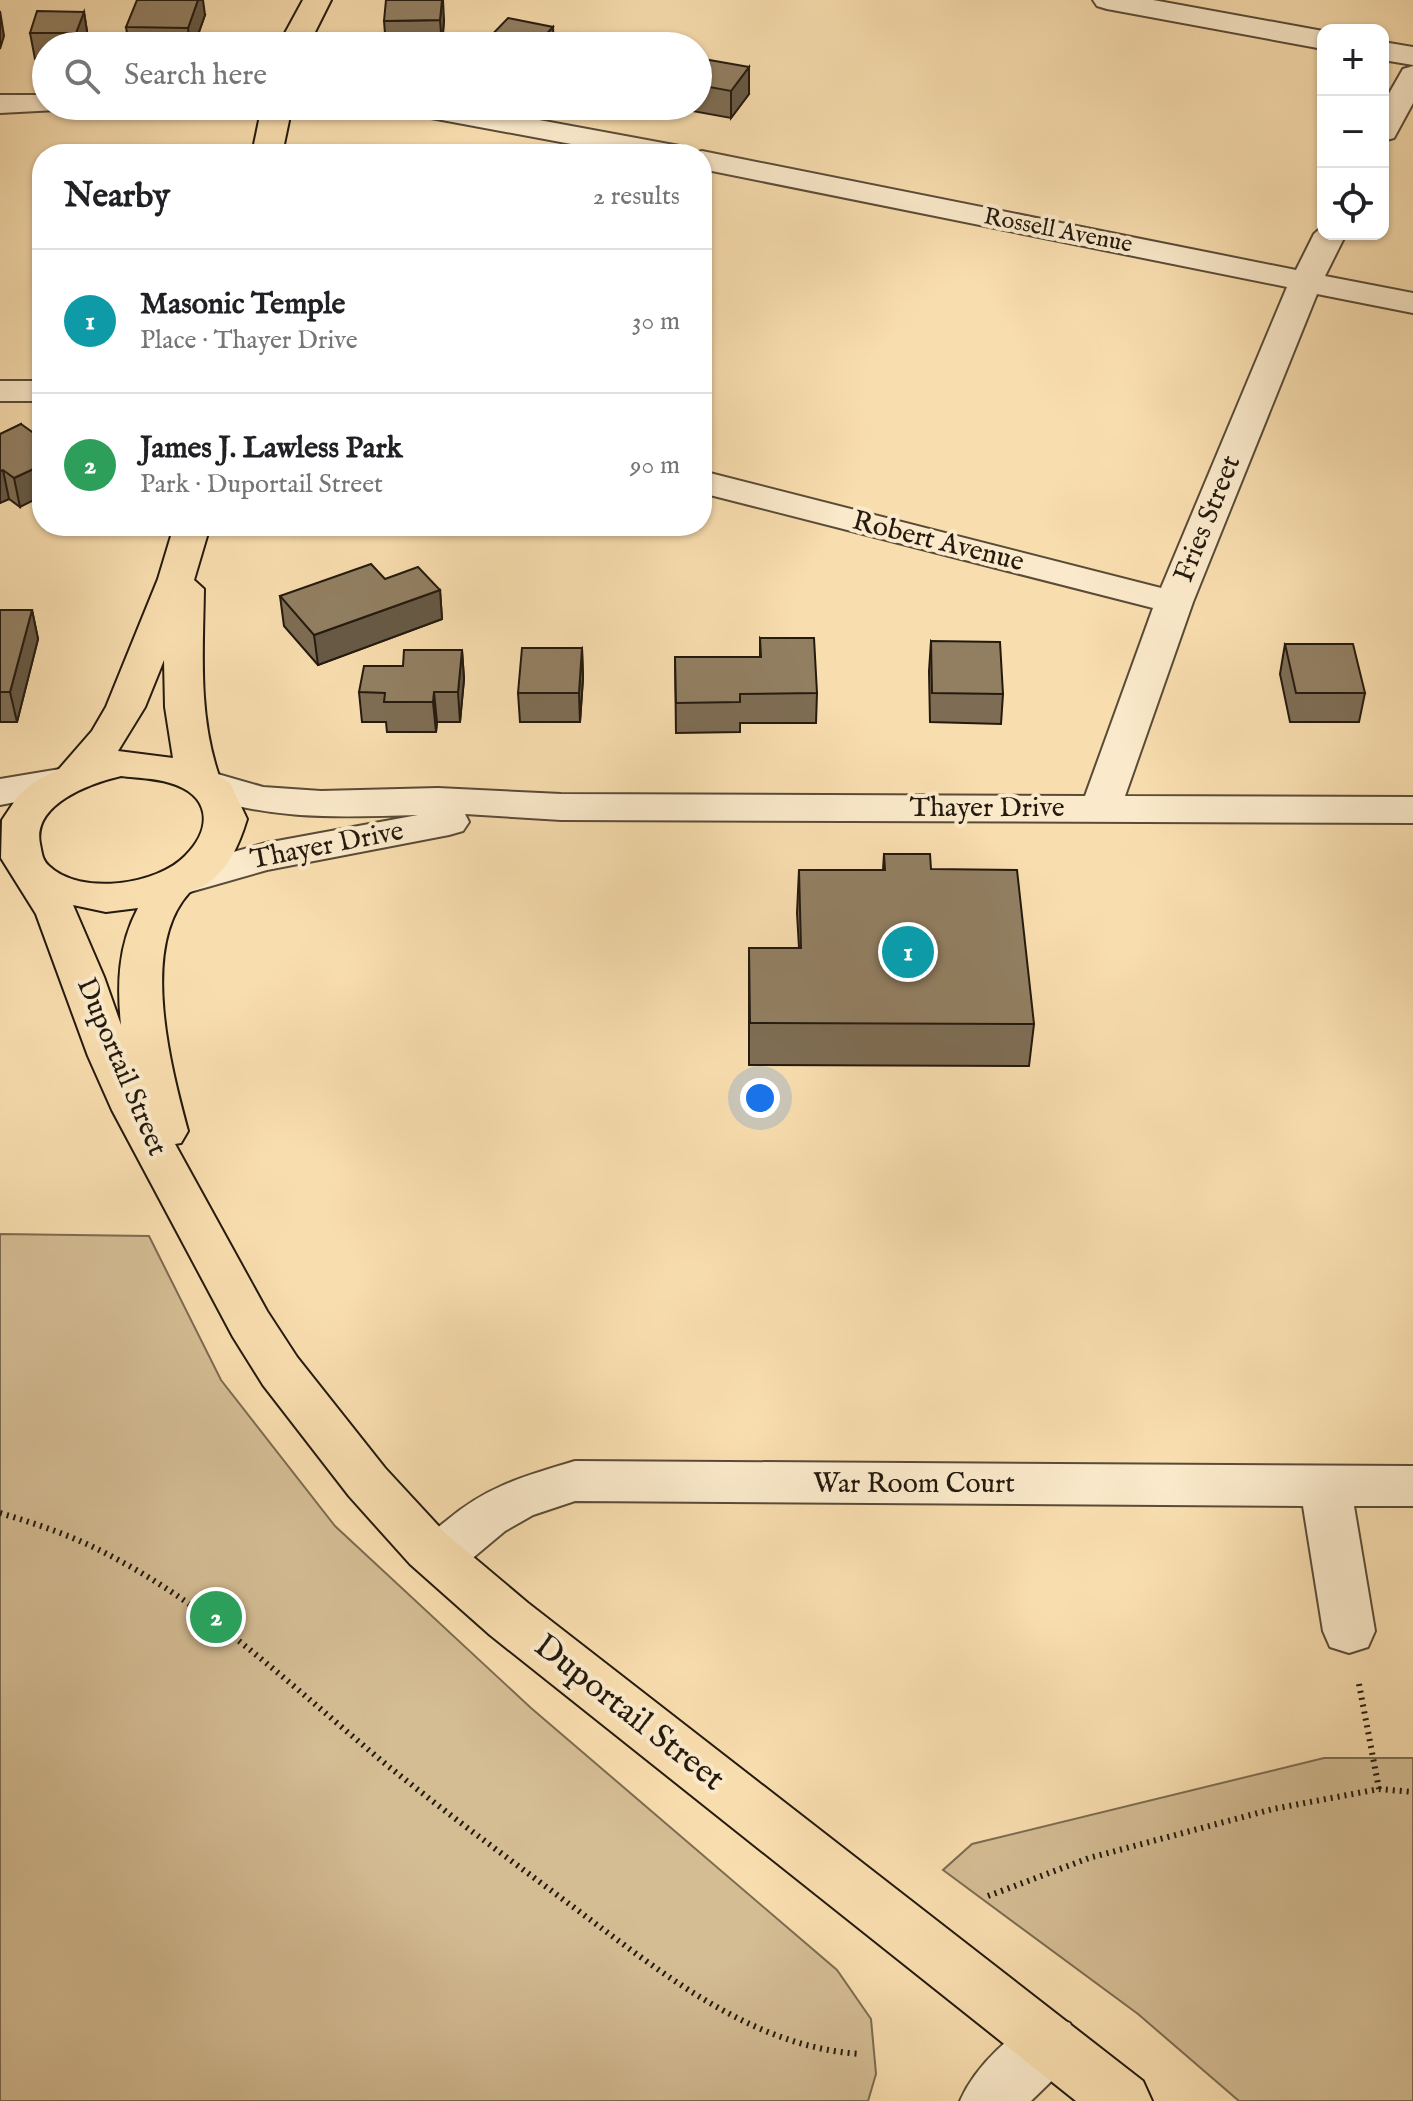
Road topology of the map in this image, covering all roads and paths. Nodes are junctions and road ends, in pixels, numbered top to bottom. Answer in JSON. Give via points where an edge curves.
{"nodes":[{"id":1,"x":317,"y":0,"type":"edge"},
{"id":2,"x":1107,"y":0,"type":"edge"},
{"id":3,"x":300,"y":32,"type":"edge"},
{"id":4,"x":1317,"y":39,"type":"edge"},
{"id":5,"x":1389,"y":52,"type":"edge"},
{"id":6,"x":1413,"y":56,"type":"edge"},
{"id":7,"x":1413,"y":75,"type":"edge"},
{"id":8,"x":0,"y":104,"type":"edge"},
{"id":9,"x":32,"y":104,"type":"edge"},
{"id":10,"x":274,"y":120,"type":"edge"},
{"id":11,"x":490,"y":120,"type":"edge"},
{"id":12,"x":1389,"y":121,"type":"edge"},
{"id":13,"x":269,"y":144,"type":"edge"},
{"id":14,"x":620,"y":144,"type":"edge"},
{"id":15,"x":712,"y":162,"type":"edge"},
{"id":16,"x":1327,"y":240,"type":"edge"},
{"id":17,"x":1306,"y":281,"type":"junction"},
{"id":18,"x":1413,"y":303,"type":"edge"},
{"id":19,"x":0,"y":391,"type":"edge"},
{"id":20,"x":32,"y":391,"type":"edge"},
{"id":21,"x":712,"y":485,"type":"edge"},
{"id":22,"x":188,"y":542,"type":"edge"},
{"id":23,"x":1174,"y":602,"type":"junction"},
{"id":24,"x":68,"y":778,"type":"junction"},
{"id":25,"x":203,"y":780,"type":"junction"},
{"id":26,"x":0,"y":792,"type":"edge"},
{"id":27,"x":561,"y":807,"type":"junction"},
{"id":28,"x":1100,"y":809,"type":"junction"},
{"id":29,"x":1413,"y":810,"type":"edge"},
{"id":30,"x":21,"y":867,"type":"edge"},
{"id":31,"x":182,"y":882,"type":"junction"},
{"id":32,"x":212,"y":1253,"type":"junction"},
{"id":33,"x":1325,"y":1485,"type":"junction"},
{"id":34,"x":1413,"y":1486,"type":"edge"},
{"id":35,"x":0,"y":1513,"type":"edge"},
{"id":36,"x":438,"y":1557,"type":"junction"},
{"id":37,"x":1349,"y":1631,"type":"joint"},
{"id":38,"x":1379,"y":1789,"type":"junction"},
{"id":39,"x":1413,"y":1792,"type":"edge"},
{"id":40,"x":988,"y":1896,"type":"dead end"},
{"id":41,"x":1049,"y":2043,"type":"junction"},
{"id":42,"x":860,"y":2054,"type":"dead end"},
{"id":43,"x":990,"y":2101,"type":"edge"},
{"id":44,"x":1122,"y":2101,"type":"edge"}],
"edges":[{"from":1,"to":3,"type":"main road"},
{"from":2,"to":4,"type":"street"},
{"from":5,"to":6,"type":"street"},
{"from":7,"to":12,"type":"street"},
{"from":8,"to":9,"type":"street"},
{"from":10,"to":13,"type":"main road"},
{"from":11,"to":14,"type":"street"},
{"from":15,"to":17,"type":"street","name":"Rossell Avenue"},
{"from":16,"to":17,"type":"street","name":"Fries Street"},
{"from":17,"to":18,"type":"street","name":"Rossell Avenue"},
{"from":17,"to":23,"type":"street","name":"Fries Street"},
{"from":19,"to":20,"type":"street"},
{"from":21,"to":23,"type":"street","name":"Robert Avenue"},
{"from":22,"to":24,"type":"main road","via":[[125,713],[107,742]]},
{"from":22,"to":25,"type":"main road","via":[[181,704],[191,757]]},
{"from":23,"to":28,"type":"street","name":"Fries Street"},
{"from":24,"to":25,"type":"main road","via":[[121,763],[155,764]]},
{"from":24,"to":26,"type":"street"},
{"from":24,"to":30,"type":"main road","via":[[34,802],[20,824]]},
{"from":25,"to":27,"type":"street","name":"Thayer Drive","via":[[229,793],[280,803]]},
{"from":25,"to":31,"type":"main road","via":[[223,803],[227,824],[220,846]]},
{"from":27,"to":28,"type":"street","name":"Thayer Drive"},
{"from":27,"to":31,"type":"street","name":"Thayer Drive","via":[[315,847]]},
{"from":28,"to":29,"type":"street","name":"Thayer Drive"},
{"from":30,"to":31,"type":"main road","via":[[77,896],[145,895]]},
{"from":30,"to":32,"type":"main road","name":"Duportail Street","via":[[57,914],[134,1110]]},
{"from":31,"to":32,"type":"main road","name":"Duportail Street","via":[[147,934],[141,992],[147,1054],[170,1149]]},
{"from":32,"to":36,"type":"main road","name":"Duportail Street","via":[[250,1324],[312,1415]]},
{"from":33,"to":34,"type":"street","name":"War Room Court"},
{"from":33,"to":36,"type":"street","name":"War Room Court","via":[[575,1481],[487,1516]]},
{"from":33,"to":37,"type":"street"},
{"from":35,"to":42,"type":"path","via":[[96,1548],[167,1589],[507,1857],[627,1947],[734,2017],[818,2050]]},
{"from":36,"to":41,"type":"main road","name":"Duportail Street","via":[[509,1619]]},
{"from":37,"to":38,"type":"path"},
{"from":38,"to":39,"type":"path"},
{"from":38,"to":40,"type":"path","via":[[1273,1809],[1089,1858]]},
{"from":41,"to":43,"type":"street"},
{"from":41,"to":44,"type":"main road","name":"Duportail Street"}]}
